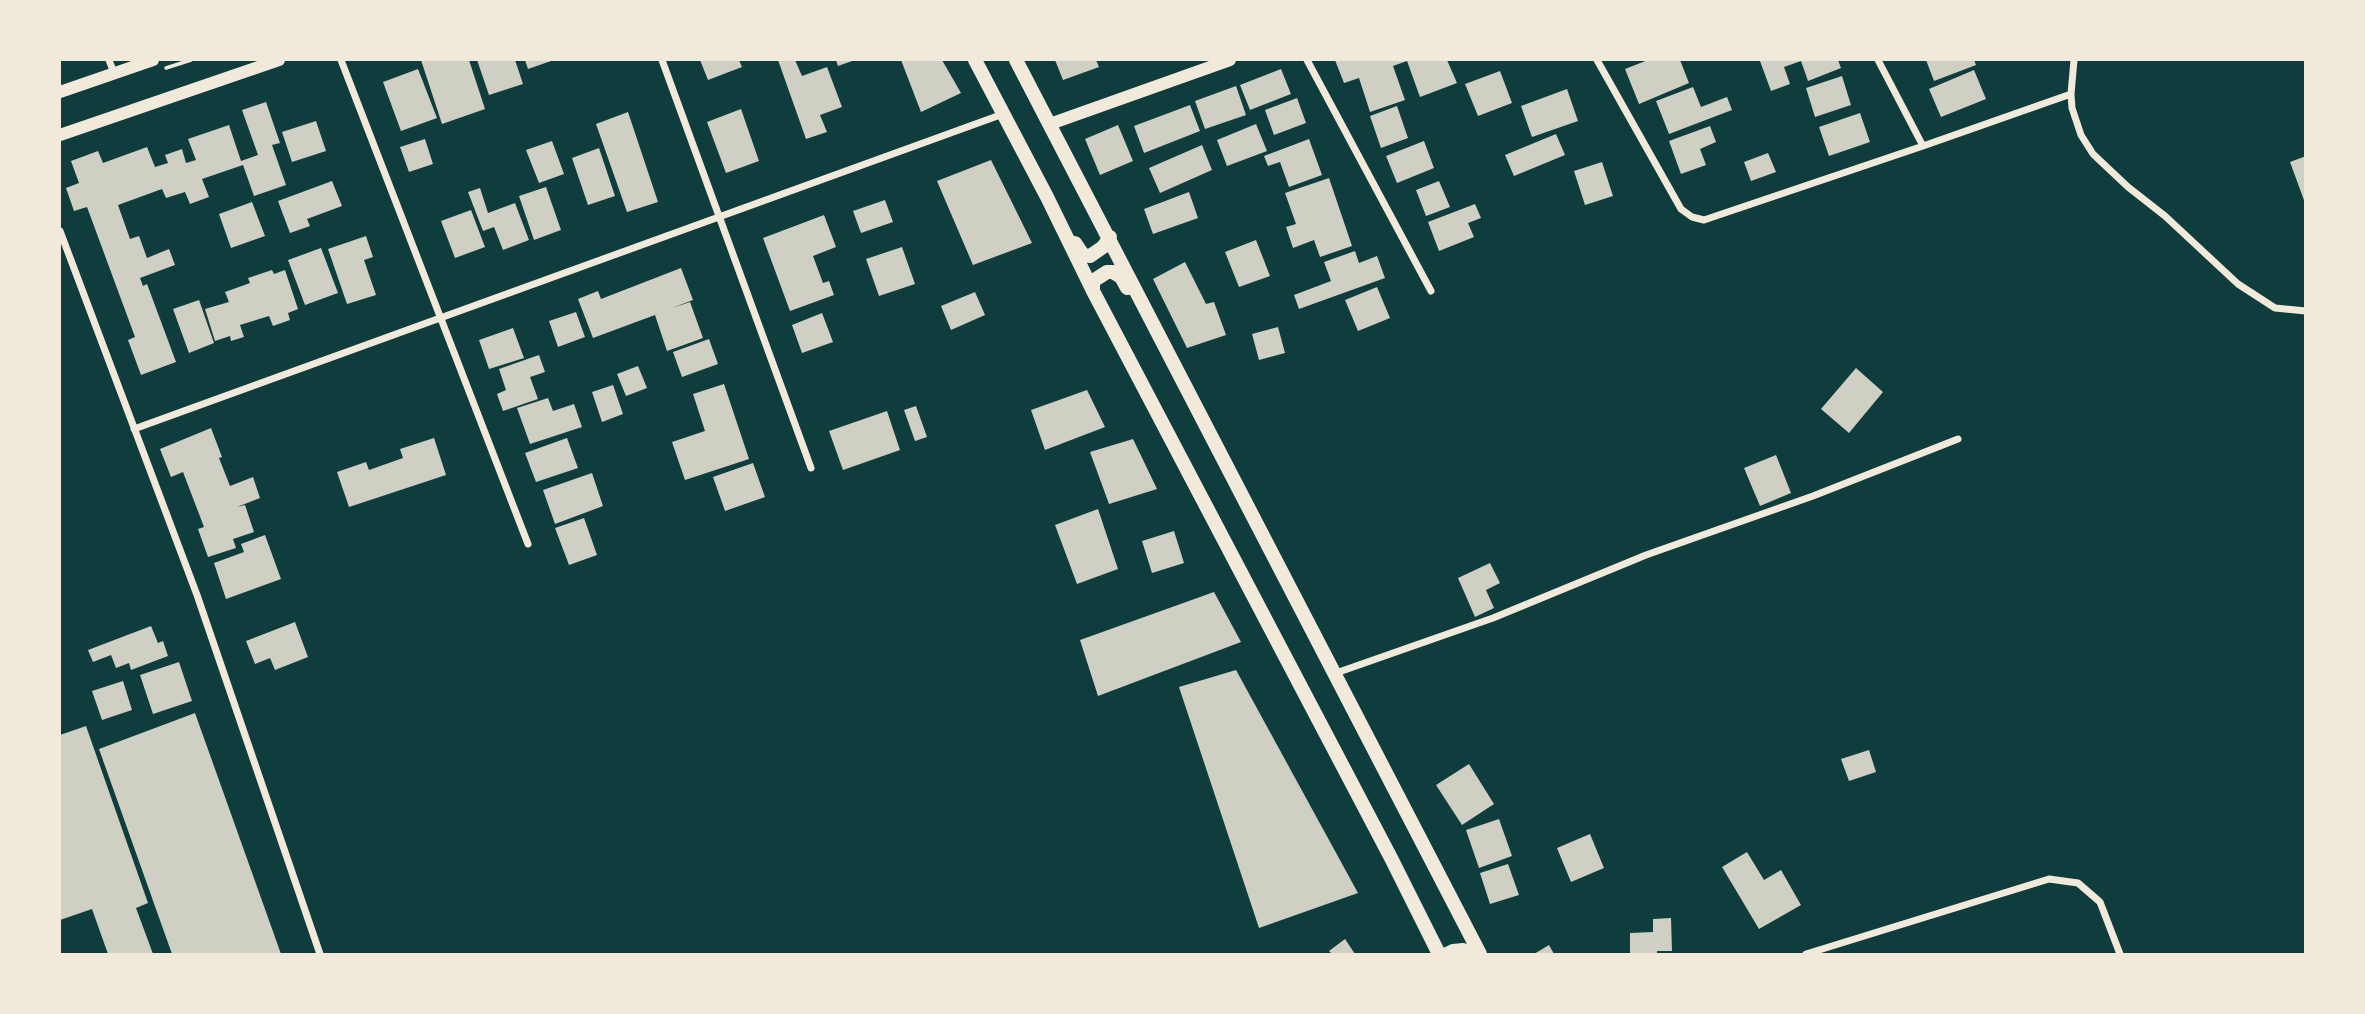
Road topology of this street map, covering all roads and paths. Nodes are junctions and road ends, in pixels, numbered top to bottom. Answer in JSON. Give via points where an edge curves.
{"nodes":[{"id":1,"x":109,"y":60,"type":"edge"},
{"id":2,"x":153,"y":60,"type":"edge"},
{"id":3,"x":279,"y":60,"type":"edge"},
{"id":4,"x":341,"y":60,"type":"edge"},
{"id":5,"x":662,"y":60,"type":"edge"},
{"id":6,"x":975,"y":60,"type":"edge"},
{"id":7,"x":1016,"y":60,"type":"edge"},
{"id":8,"x":1230,"y":60,"type":"edge"},
{"id":9,"x":1307,"y":60,"type":"edge"},
{"id":10,"x":1597,"y":60,"type":"edge"},
{"id":11,"x":1878,"y":60,"type":"edge"},
{"id":12,"x":2074,"y":60,"type":"edge"},
{"id":13,"x":114,"y":74,"type":"junction"},
{"id":14,"x":60,"y":92,"type":"edge"},
{"id":15,"x":2071,"y":94,"type":"junction"},
{"id":16,"x":1003,"y":114,"type":"junction"},
{"id":17,"x":1050,"y":124,"type":"junction"},
{"id":18,"x":60,"y":135,"type":"edge"},
{"id":19,"x":1923,"y":146,"type":"junction"},
{"id":20,"x":1047,"y":197,"type":"junction"},
{"id":21,"x":719,"y":216,"type":"junction"},
{"id":22,"x":60,"y":231,"type":"edge"},
{"id":23,"x":1110,"y":237,"type":"junction"},
{"id":24,"x":1093,"y":290,"type":"junction"},
{"id":25,"x":1431,"y":291,"type":"dead end"},
{"id":26,"x":2305,"y":311,"type":"edge"},
{"id":27,"x":442,"y":317,"type":"junction"},
{"id":28,"x":1168,"y":355,"type":"junction"},
{"id":29,"x":134,"y":429,"type":"junction"},
{"id":30,"x":1958,"y":439,"type":"dead end"},
{"id":31,"x":811,"y":468,"type":"dead end"},
{"id":32,"x":528,"y":544,"type":"dead end"},
{"id":33,"x":1336,"y":673,"type":"junction"},
{"id":34,"x":320,"y":954,"type":"edge"},
{"id":35,"x":1439,"y":954,"type":"edge"},
{"id":36,"x":1447,"y":954,"type":"edge"},
{"id":37,"x":1472,"y":954,"type":"edge"},
{"id":38,"x":1480,"y":954,"type":"edge"},
{"id":39,"x":1806,"y":954,"type":"edge"},
{"id":40,"x":2120,"y":954,"type":"edge"}],
"edges":[{"from":1,"to":13,"type":"street"},
{"from":2,"to":13,"type":"street"},
{"from":3,"to":18,"type":"street"},
{"from":4,"to":27,"type":"street"},
{"from":5,"to":21,"type":"street"},
{"from":6,"to":16,"type":"main road"},
{"from":7,"to":17,"type":"main road"},
{"from":8,"to":17,"type":"street"},
{"from":9,"to":25,"type":"street"},
{"from":10,"to":19,"type":"street","via":[[1681,209],[1692,217],[1704,220]]},
{"from":11,"to":19,"type":"street"},
{"from":12,"to":15,"type":"street"},
{"from":13,"to":14,"type":"street"},
{"from":15,"to":19,"type":"street"},
{"from":15,"to":26,"type":"street","via":[[2081,135],[2128,187],[2238,284],[2276,308]]},
{"from":16,"to":20,"type":"main road"},
{"from":16,"to":21,"type":"street"},
{"from":17,"to":23,"type":"main road"},
{"from":20,"to":23,"type":"main road","via":[[1083,255],[1095,254]]},
{"from":20,"to":24,"type":"main road"},
{"from":21,"to":27,"type":"street"},
{"from":21,"to":31,"type":"street"},
{"from":22,"to":29,"type":"street"},
{"from":23,"to":28,"type":"main road"},
{"from":24,"to":28,"type":"main road","via":[[1093,281],[1102,274],[1113,272],[1121,277]]},
{"from":24,"to":35,"type":"main road"},
{"from":27,"to":29,"type":"street"},
{"from":27,"to":32,"type":"street"},
{"from":28,"to":33,"type":"main road"},
{"from":29,"to":34,"type":"street","via":[[197,595]]},
{"from":30,"to":33,"type":"street","via":[[1646,555],[1493,618]]},
{"from":33,"to":38,"type":"main road"},
{"from":36,"to":37,"type":"main road","via":[[1463,950]]},
{"from":39,"to":40,"type":"street","via":[[2049,879],[2078,883],[2100,902]]}]}
